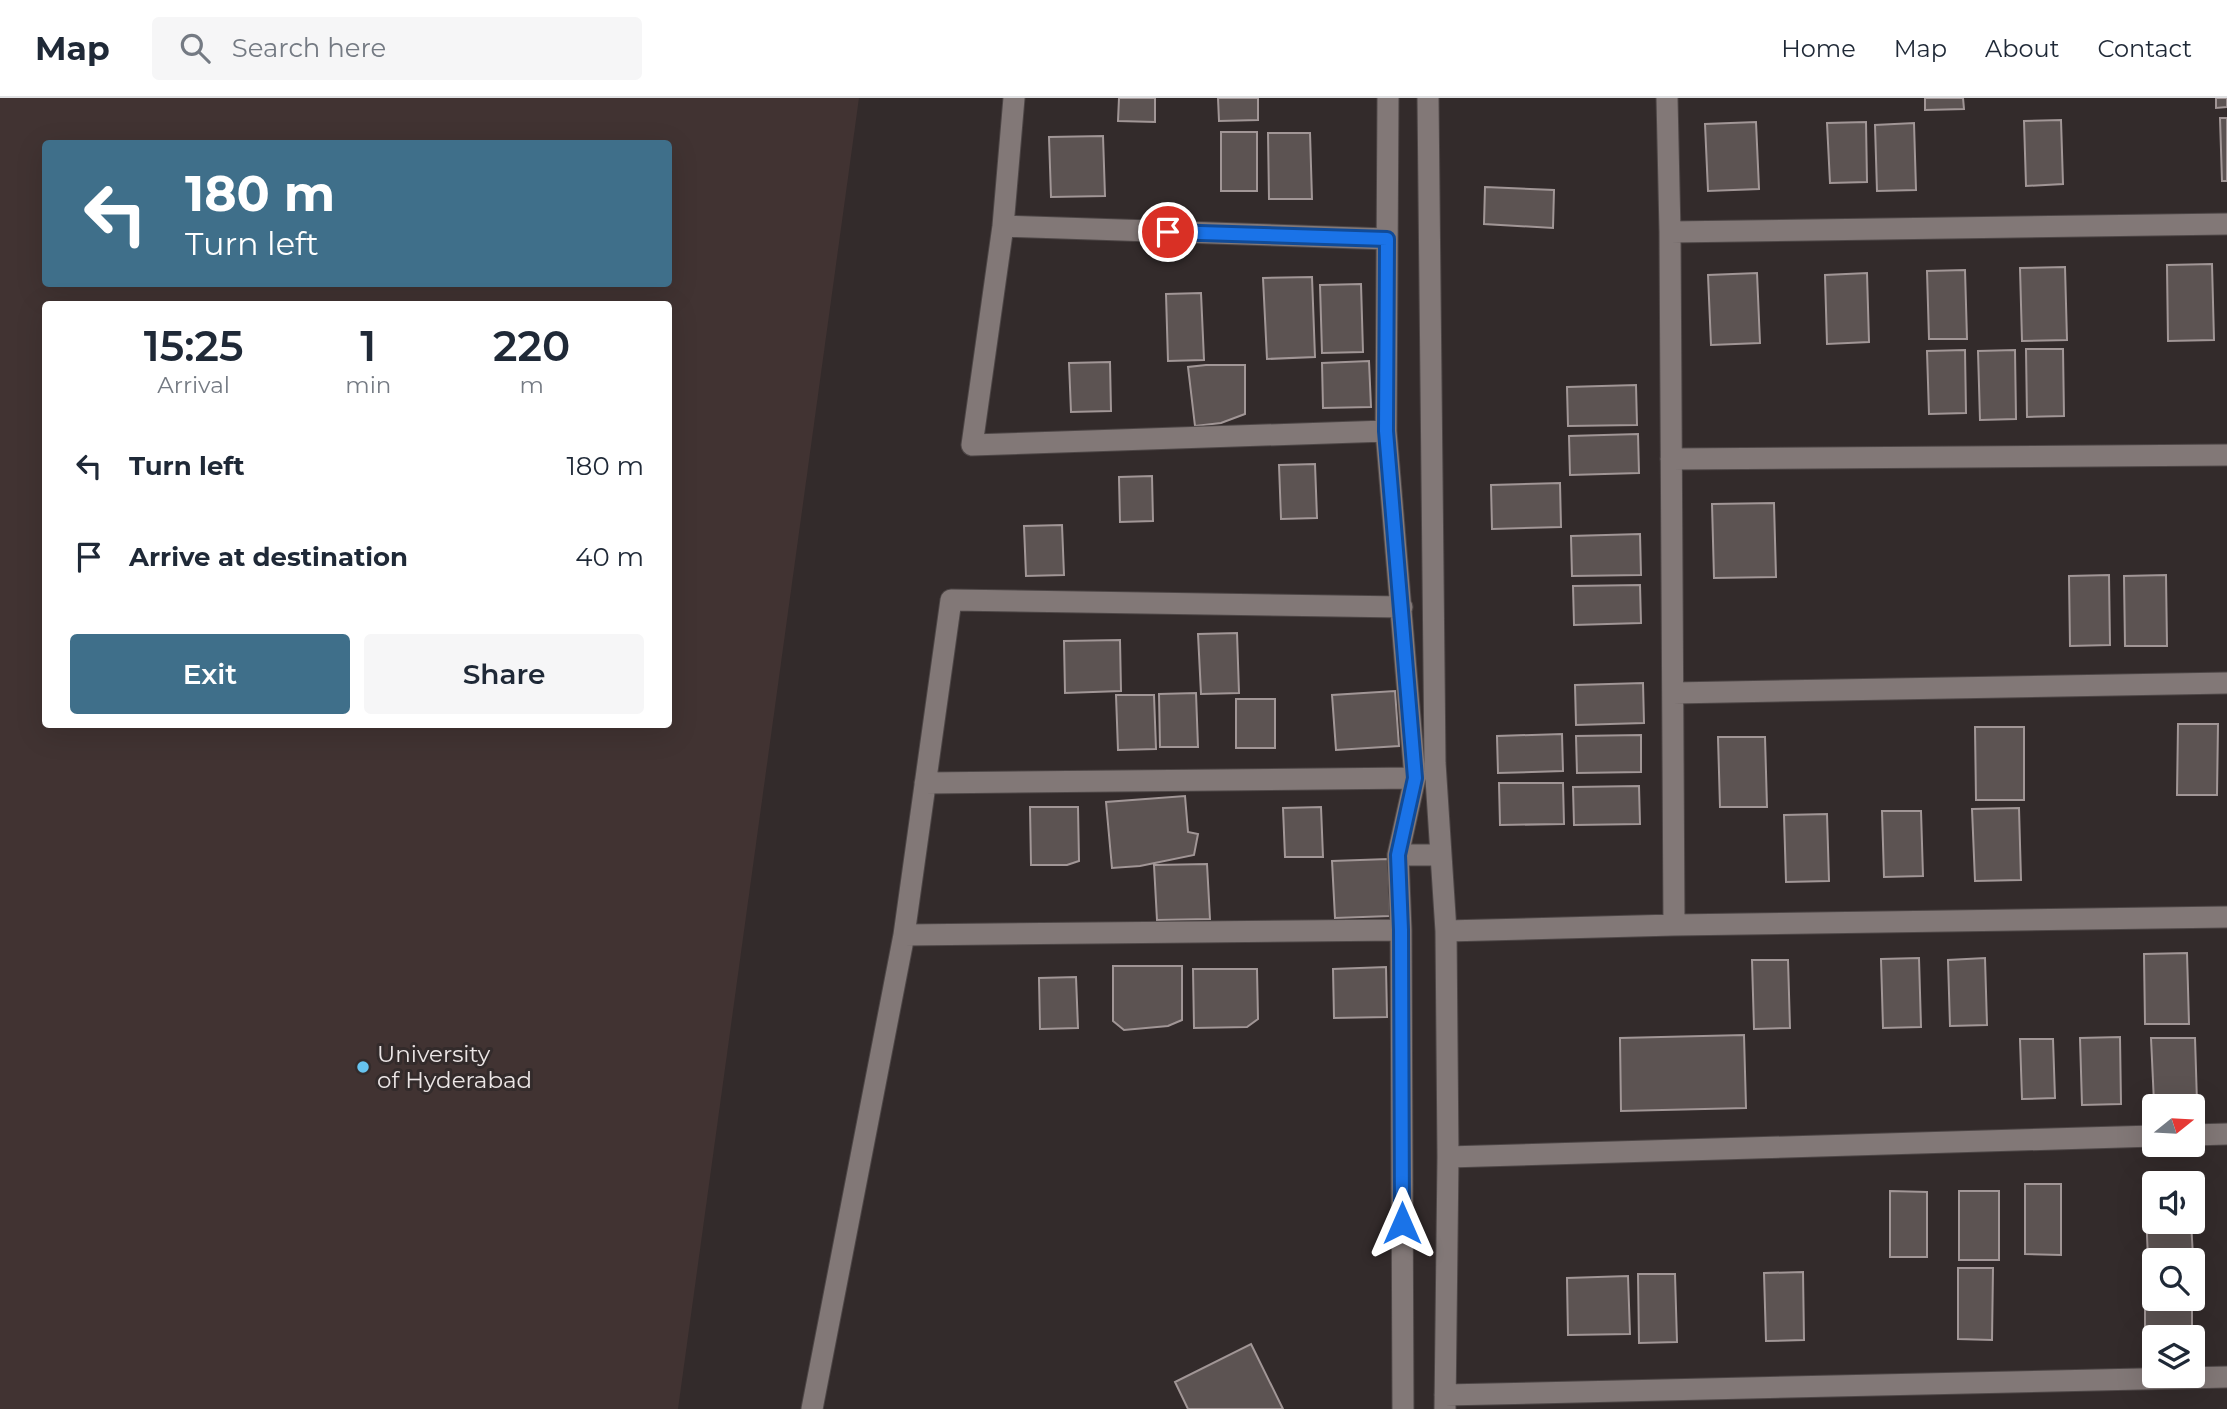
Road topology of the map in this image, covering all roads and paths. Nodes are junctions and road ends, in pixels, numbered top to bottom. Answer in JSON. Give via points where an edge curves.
{"nodes":[{"id":1,"x":1014,"y":98,"type":"edge"},
{"id":2,"x":1388,"y":98,"type":"edge"},
{"id":3,"x":1428,"y":98,"type":"edge"},
{"id":4,"x":1667,"y":98,"type":"edge"},
{"id":5,"x":2227,"y":224,"type":"edge"},
{"id":6,"x":1003,"y":226,"type":"junction"},
{"id":7,"x":1670,"y":232,"type":"junction"},
{"id":8,"x":1387,"y":239,"type":"junction"},
{"id":9,"x":1386,"y":431,"type":"junction"},
{"id":10,"x":2227,"y":455,"type":"edge"},
{"id":11,"x":1671,"y":459,"type":"junction"},
{"id":12,"x":1402,"y":607,"type":"junction"},
{"id":13,"x":2227,"y":683,"type":"edge"},
{"id":14,"x":1673,"y":693,"type":"junction"},
{"id":15,"x":1415,"y":778,"type":"junction"},
{"id":16,"x":925,"y":783,"type":"junction"},
{"id":17,"x":1398,"y":855,"type":"junction"},
{"id":18,"x":1440,"y":855,"type":"junction"},
{"id":19,"x":2227,"y":917,"type":"edge"},
{"id":20,"x":1674,"y":925,"type":"junction"},
{"id":21,"x":1401,"y":930,"type":"junction"},
{"id":22,"x":1446,"y":931,"type":"junction"},
{"id":23,"x":904,"y":935,"type":"junction"},
{"id":24,"x":2227,"y":1134,"type":"edge"},
{"id":25,"x":2205,"y":1135,"type":"edge"},
{"id":26,"x":2142,"y":1136,"type":"edge"},
{"id":27,"x":1448,"y":1157,"type":"junction"},
{"id":28,"x":2227,"y":1377,"type":"edge"},
{"id":29,"x":1445,"y":1402,"type":"edge"},
{"id":30,"x":812,"y":1409,"type":"edge"},
{"id":31,"x":1403,"y":1409,"type":"edge"}],
"edges":[{"from":1,"to":6,"type":"street"},
{"from":2,"to":8,"type":"street"},
{"from":3,"to":18,"type":"street","via":[[1435,763]]},
{"from":4,"to":7,"type":"street"},
{"from":5,"to":7,"type":"street"},
{"from":6,"to":8,"type":"street"},
{"from":6,"to":9,"type":"street","via":[[972,445]]},
{"from":7,"to":11,"type":"street"},
{"from":8,"to":9,"type":"street"},
{"from":9,"to":12,"type":"street"},
{"from":10,"to":11,"type":"street"},
{"from":11,"to":14,"type":"street"},
{"from":12,"to":15,"type":"street"},
{"from":12,"to":16,"type":"street","via":[[950,600]]},
{"from":13,"to":14,"type":"street"},
{"from":14,"to":20,"type":"street"},
{"from":15,"to":16,"type":"street"},
{"from":15,"to":17,"type":"street"},
{"from":16,"to":23,"type":"street"},
{"from":17,"to":18,"type":"street"},
{"from":17,"to":21,"type":"street"},
{"from":18,"to":22,"type":"street"},
{"from":19,"to":20,"type":"street"},
{"from":20,"to":22,"type":"street"},
{"from":21,"to":23,"type":"street"},
{"from":21,"to":31,"type":"street"},
{"from":22,"to":27,"type":"street"},
{"from":23,"to":30,"type":"street"},
{"from":24,"to":25,"type":"street"},
{"from":26,"to":27,"type":"street"},
{"from":27,"to":29,"type":"street"},
{"from":28,"to":29,"type":"street"}]}
